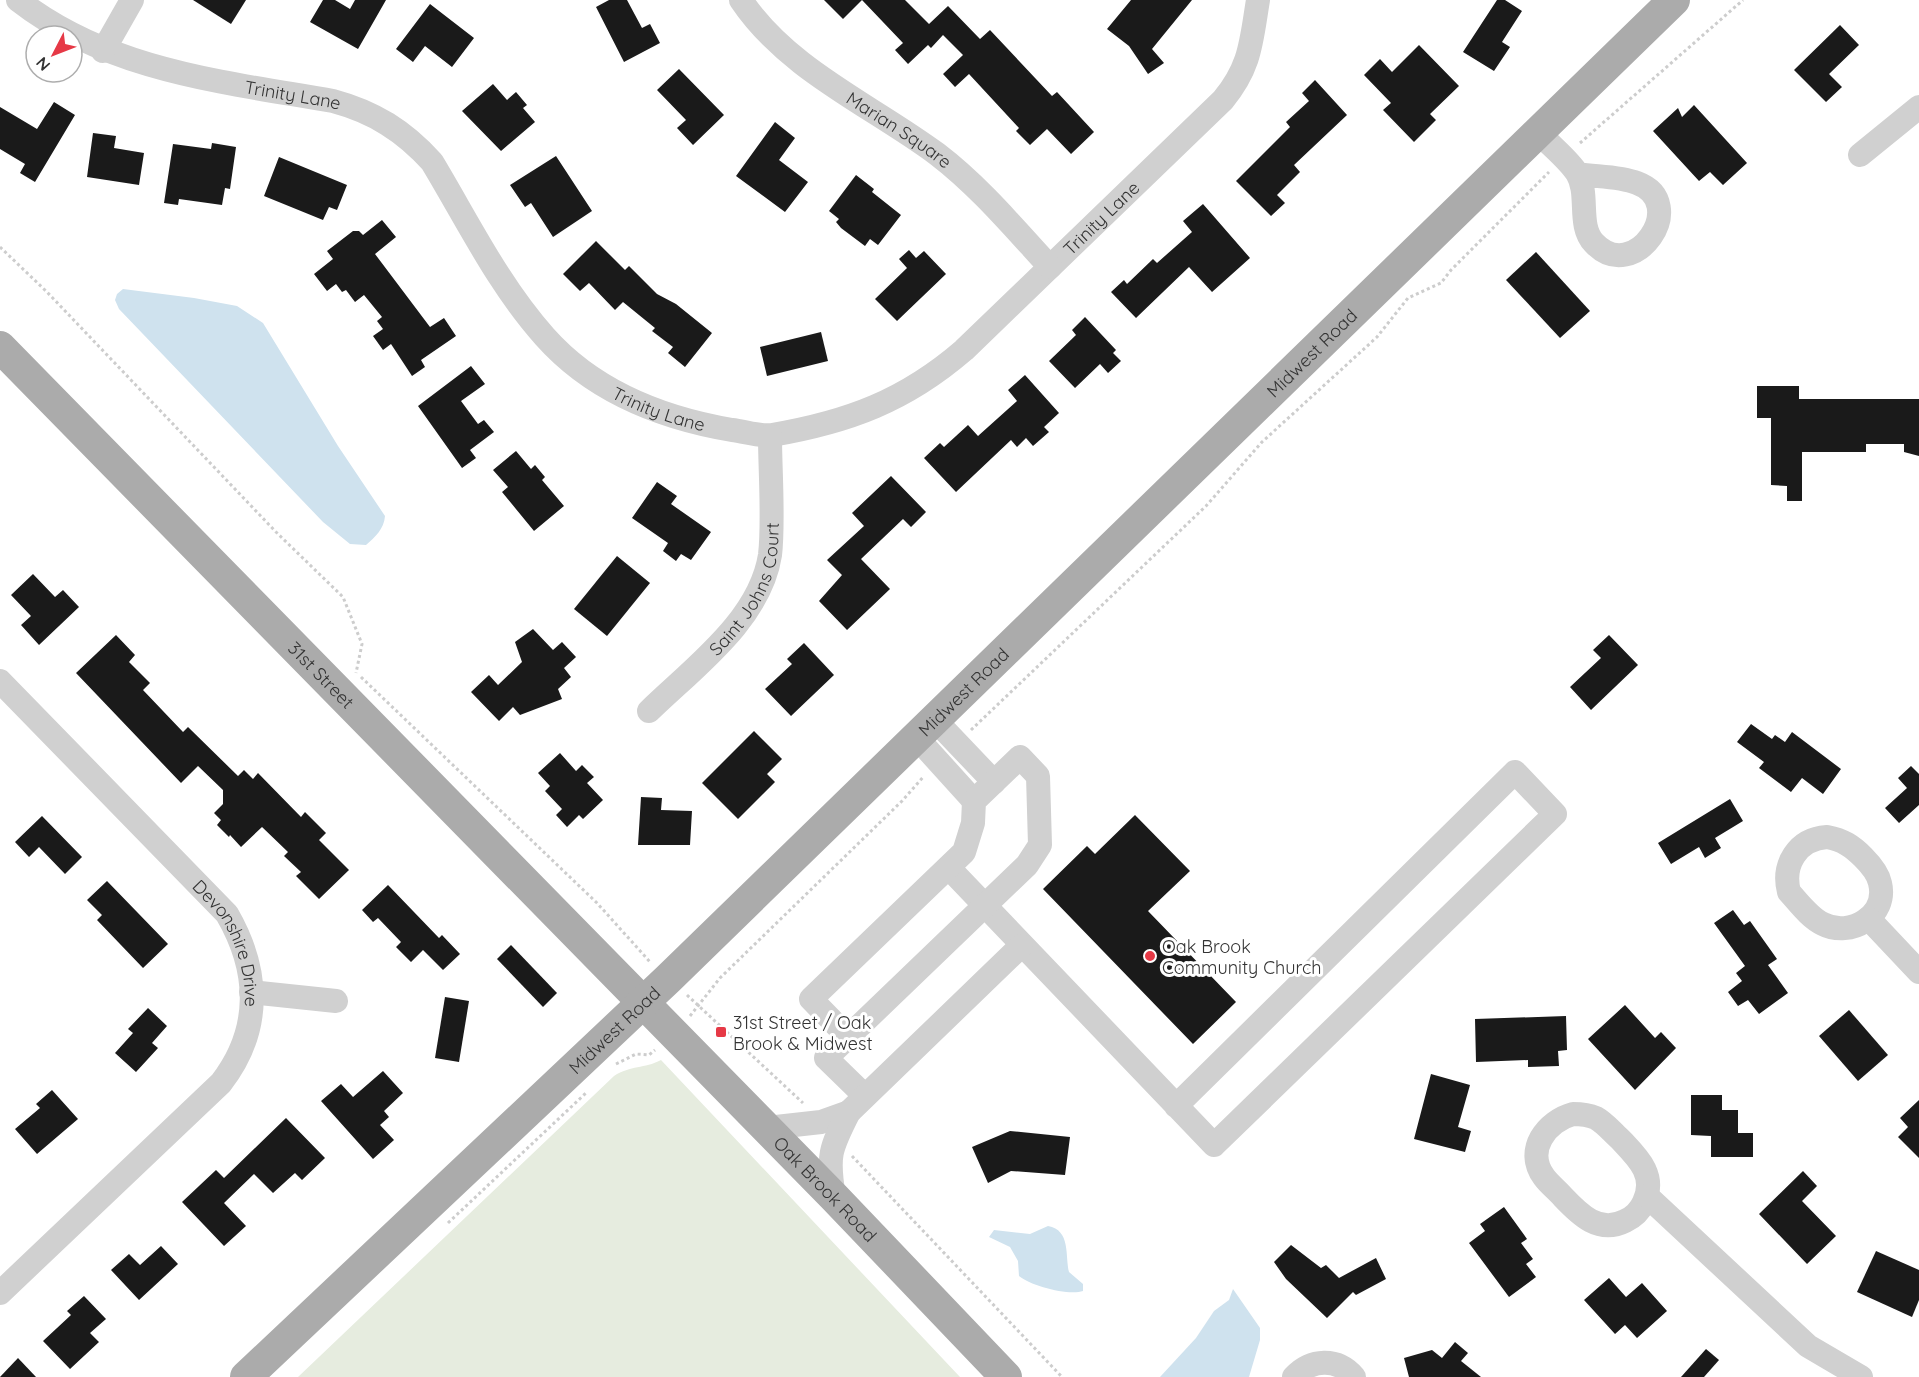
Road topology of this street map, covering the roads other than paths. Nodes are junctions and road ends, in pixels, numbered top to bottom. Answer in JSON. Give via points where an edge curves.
{"nodes":[{"id":1,"x":18,"y":0,"type":"edge"},
{"id":2,"x":132,"y":0,"type":"edge"},
{"id":3,"x":741,"y":0,"type":"edge"},
{"id":4,"x":1258,"y":0,"type":"edge"},
{"id":5,"x":1674,"y":0,"type":"edge"},
{"id":6,"x":104,"y":51,"type":"junction"},
{"id":7,"x":1919,"y":107,"type":"edge"},
{"id":8,"x":1539,"y":133,"type":"junction"},
{"id":9,"x":1860,"y":155,"type":"dead end"},
{"id":10,"x":1571,"y":166,"type":"road end"},
{"id":11,"x":1050,"y":267,"type":"junction"},
{"id":12,"x":0,"y":347,"type":"edge"},
{"id":13,"x":770,"y":436,"type":"junction"},
{"id":14,"x":0,"y":681,"type":"edge"},
{"id":15,"x":649,"y":711,"type":"dead end"},
{"id":16,"x":926,"y":729,"type":"junction"},
{"id":17,"x":994,"y":782,"type":"junction"},
{"id":18,"x":974,"y":801,"type":"junction"},
{"id":19,"x":949,"y":868,"type":"junction"},
{"id":20,"x":985,"y":905,"type":"junction"},
{"id":21,"x":1869,"y":919,"type":"dead end"},
{"id":22,"x":1021,"y":946,"type":"junction"},
{"id":23,"x":1919,"y":972,"type":"edge"},
{"id":24,"x":251,"y":992,"type":"junction"},
{"id":25,"x":336,"y":1001,"type":"dead end"},
{"id":26,"x":643,"y":1002,"type":"junction"},
{"id":27,"x":848,"y":1037,"type":"junction"},
{"id":28,"x":857,"y":1104,"type":"junction"},
{"id":29,"x":1176,"y":1106,"type":"junction"},
{"id":30,"x":767,"y":1128,"type":"junction"},
{"id":31,"x":829,"y":1129,"type":"junction"},
{"id":32,"x":1647,"y":1196,"type":"junction"},
{"id":33,"x":834,"y":1197,"type":"junction"},
{"id":34,"x":0,"y":1293,"type":"edge"},
{"id":35,"x":246,"y":1377,"type":"edge"},
{"id":36,"x":1006,"y":1377,"type":"edge"},
{"id":37,"x":1294,"y":1377,"type":"edge"},
{"id":38,"x":1354,"y":1377,"type":"edge"},
{"id":39,"x":1861,"y":1377,"type":"edge"}],
"edges":[{"from":1,"to":6,"type":"street","name":"Trinity Lane","via":[[52,24]]},
{"from":2,"to":6,"type":"street"},
{"from":3,"to":11,"type":"street","name":"Marian Square","via":[[786,51],[912,136],[961,175]]},
{"from":4,"to":11,"type":"street","name":"Trinity Lane","via":[[1247,64],[1237,83]]},
{"from":5,"to":8,"type":"main road","name":"Midwest Road"},
{"from":6,"to":13,"type":"street","name":"Trinity Lane","via":[[175,72],[333,101],[389,123],[432,162],[525,312],[575,365],[611,390],[667,416]]},
{"from":7,"to":9,"type":"street"},
{"from":8,"to":10,"type":"street"},
{"from":8,"to":16,"type":"main road","name":"Midwest Road"},
{"from":11,"to":13,"type":"street","name":"Trinity Lane","via":[[964,350],[914,389],[863,413]]},
{"from":12,"to":26,"type":"main road","name":"31st Street"},
{"from":13,"to":15,"type":"street","name":"Saint Johns Court","via":[[770,555],[761,586],[734,628]]},
{"from":14,"to":24,"type":"street","name":"Devonshire Drive","via":[[220,906],[245,951]]},
{"from":16,"to":17,"type":"street","via":[[957,743]]},
{"from":16,"to":18,"type":"street","via":[[938,762]]},
{"from":16,"to":26,"type":"main road","name":"Midwest Road"},
{"from":17,"to":18,"type":"street"},
{"from":17,"to":20,"type":"street","via":[[1020,757],[1038,776],[1040,845],[1027,865]]},
{"from":18,"to":19,"type":"street","via":[[969,842]]},
{"from":19,"to":20,"type":"street"},
{"from":19,"to":27,"type":"street","via":[[811,999]]},
{"from":20,"to":22,"type":"street"},
{"from":20,"to":27,"type":"street"},
{"from":21,"to":23,"type":"street"},
{"from":22,"to":28,"type":"street"},
{"from":22,"to":29,"type":"street"},
{"from":24,"to":25,"type":"street"},
{"from":24,"to":34,"type":"street","name":"Devonshire Drive","via":[[253,1010],[243,1046],[237,1063],[221,1083]]},
{"from":26,"to":30,"type":"main road","name":"Oak Brook Road"},
{"from":26,"to":35,"type":"main road","name":"Midwest Road"},
{"from":27,"to":28,"type":"street","via":[[826,1058]]},
{"from":28,"to":31,"type":"street"},
{"from":29,"to":29,"type":"street","via":[[1214,1145],[1555,814],[1515,772]]},
{"from":30,"to":31,"type":"street"},
{"from":30,"to":33,"type":"main road","name":"Oak Brook Road"},
{"from":31,"to":33,"type":"street"},
{"from":32,"to":32,"type":"street","via":[[1640,1210],[1620,1224],[1596,1224],[1581,1216],[1543,1176],[1539,1142],[1545,1131],[1554,1122],[1574,1114],[1597,1119],[1641,1162],[1648,1177]]},
{"from":32,"to":39,"type":"street","via":[[1808,1346]]},
{"from":33,"to":36,"type":"main road","name":"Oak Brook Road"},
{"from":37,"to":38,"type":"street","via":[[1302,1369],[1322,1362],[1343,1367]]}]}
